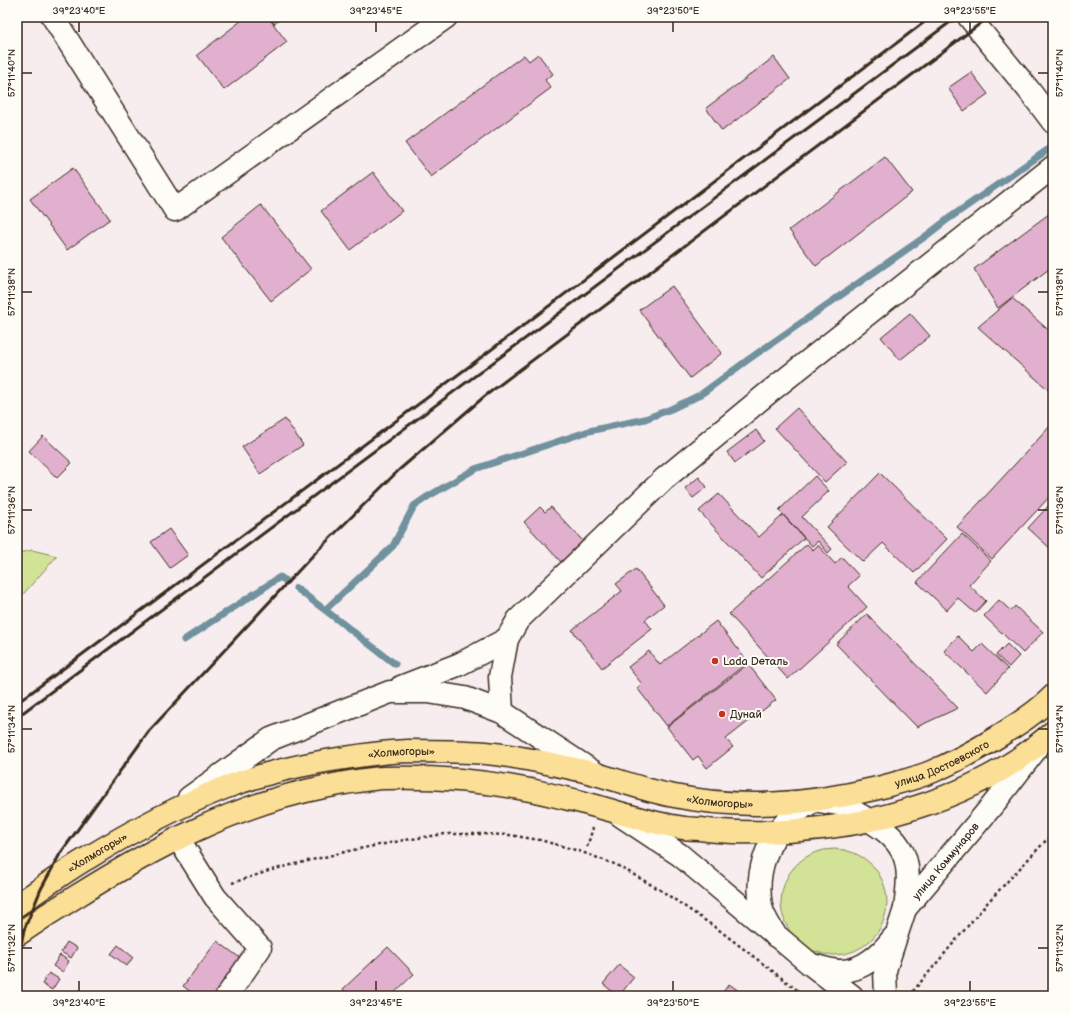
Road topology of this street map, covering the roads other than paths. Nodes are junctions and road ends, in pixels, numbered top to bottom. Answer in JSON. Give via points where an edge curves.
{"nodes":[{"id":1,"x":53,"y":17,"type":"edge"},
{"id":2,"x":446,"y":17,"type":"edge"},
{"id":3,"x":969,"y":17,"type":"edge"},
{"id":4,"x":1053,"y":122,"type":"edge"},
{"id":5,"x":1053,"y":168,"type":"edge"},
{"id":6,"x":507,"y":639,"type":"junction"},
{"id":7,"x":390,"y":692,"type":"junction"},
{"id":8,"x":1053,"y":696,"type":"edge"},
{"id":9,"x":502,"y":712,"type":"junction"},
{"id":10,"x":1048,"y":737,"type":"edge"},
{"id":11,"x":597,"y":775,"type":"junction"},
{"id":12,"x":816,"y":801,"type":"junction"},
{"id":13,"x":614,"y":811,"type":"junction"},
{"id":14,"x":168,"y":814,"type":"junction"},
{"id":15,"x":869,"y":820,"type":"junction"},
{"id":16,"x":777,"y":831,"type":"junction"},
{"id":17,"x":178,"y":838,"type":"junction"},
{"id":18,"x":17,"y":905,"type":"edge"},
{"id":19,"x":905,"y":909,"type":"junction"},
{"id":20,"x":896,"y":934,"type":"junction"},
{"id":21,"x":17,"y":935,"type":"edge"},
{"id":22,"x":776,"y":936,"type":"junction"},
{"id":23,"x":809,"y":963,"type":"junction"},
{"id":24,"x":227,"y":996,"type":"edge"},
{"id":25,"x":852,"y":996,"type":"edge"},
{"id":26,"x":886,"y":996,"type":"edge"}],
"edges":[{"from":1,"to":2,"type":"street","via":[[175,210]]},
{"from":3,"to":4,"type":"street"},
{"from":5,"to":6,"type":"street","via":[[768,393],[664,479],[518,620]]},
{"from":6,"to":7,"type":"street","via":[[460,664]]},
{"from":6,"to":9,"type":"street","via":[[500,677]]},
{"from":7,"to":9,"type":"street","via":[[428,692],[465,698]]},
{"from":7,"to":14,"type":"street","via":[[271,739]]},
{"from":8,"to":12,"type":"highway","name":"улица Достоевского","via":[[1044,705],[983,746],[932,772],[878,788]]},
{"from":9,"to":11,"type":"street"},
{"from":10,"to":15,"type":"highway","via":[[1006,768],[953,794]]},
{"from":10,"to":19,"type":"street","name":"улица Коммунаров"},
{"from":11,"to":12,"type":"highway","name":"«Холмогоры»","via":[[668,795],[709,802],[766,804]]},
{"from":11,"to":14,"type":"highway","name":"«Холмогоры»","via":[[488,753],[406,751],[335,760],[260,775],[224,788]]},
{"from":12,"to":15,"type":"street","via":[[838,804]]},
{"from":12,"to":16,"type":"street","via":[[800,808]]},
{"from":13,"to":16,"type":"highway","name":"«Холмогоры»","via":[[674,827],[720,832]]},
{"from":13,"to":17,"type":"highway","name":"«Холмогоры»","via":[[516,787],[441,778],[383,778],[358,780],[281,797],[229,815]]},
{"from":13,"to":22,"type":"street","via":[[680,855]]},
{"from":14,"to":18,"type":"highway","name":"«Холмогоры»","via":[[83,860]]},
{"from":15,"to":16,"type":"highway","name":"«Холмогоры»"},
{"from":15,"to":19,"type":"street","via":[[892,837],[903,852],[908,868]]},
{"from":16,"to":22,"type":"street","via":[[768,847],[760,877],[761,906]]},
{"from":17,"to":21,"type":"highway","name":"«Холмогоры»","via":[[111,875]]},
{"from":17,"to":24,"type":"street","via":[[215,897],[260,948]]},
{"from":19,"to":20,"type":"street","name":"улица Коммунаров"},
{"from":20,"to":23,"type":"street","via":[[874,958],[850,970],[826,969]]},
{"from":20,"to":26,"type":"street","name":"улица Коммунаров","via":[[885,970]]},
{"from":22,"to":23,"type":"street"},
{"from":23,"to":25,"type":"street"}]}
